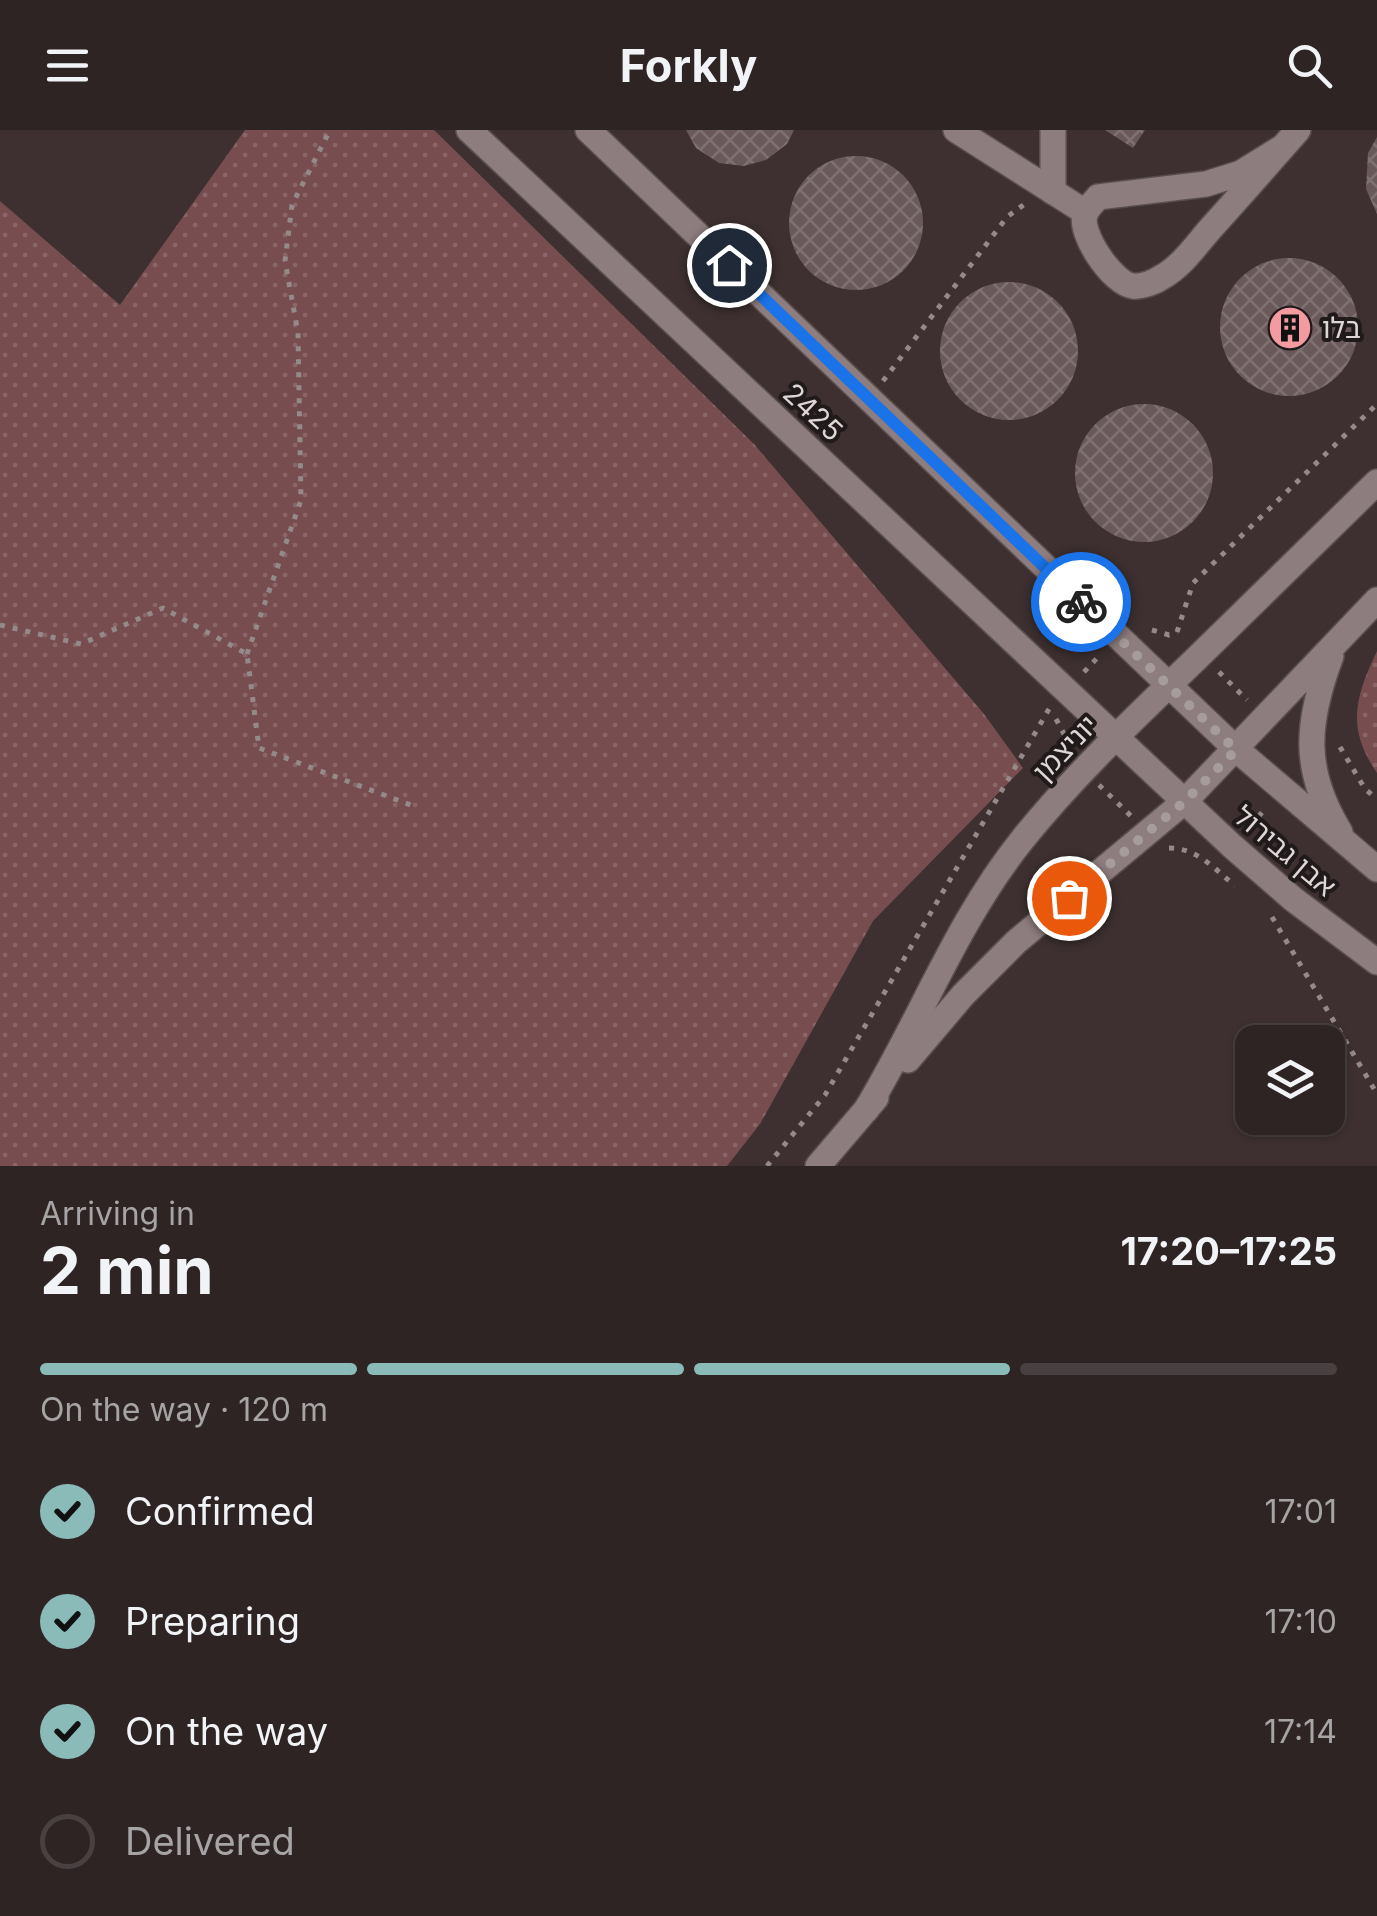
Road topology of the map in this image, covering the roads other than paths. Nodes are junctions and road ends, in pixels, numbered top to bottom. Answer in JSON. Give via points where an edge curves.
{"nodes":[{"id":1,"x":469,"y":130,"type":"edge"},
{"id":2,"x":588,"y":130,"type":"edge"},
{"id":3,"x":956,"y":130,"type":"edge"},
{"id":4,"x":1053,"y":130,"type":"edge"},
{"id":5,"x":1290,"y":139,"type":"edge"},
{"id":6,"x":1049,"y":190,"type":"junction"},
{"id":7,"x":1085,"y":212,"type":"junction"},
{"id":8,"x":1377,"y":482,"type":"edge"},
{"id":9,"x":1377,"y":600,"type":"edge"},
{"id":10,"x":1335,"y":645,"type":"junction"},
{"id":11,"x":1168,"y":686,"type":"junction"},
{"id":12,"x":1116,"y":738,"type":"junction"},
{"id":13,"x":1236,"y":750,"type":"junction"},
{"id":14,"x":1184,"y":802,"type":"junction"},
{"id":15,"x":1351,"y":849,"type":"junction"},
{"id":16,"x":1377,"y":869,"type":"edge"},
{"id":17,"x":1377,"y":962,"type":"edge"},
{"id":18,"x":866,"y":1110,"type":"junction"},
{"id":19,"x":818,"y":1166,"type":"edge"}],
"edges":[{"from":1,"to":12,"type":"street","name":"2425","via":[[1058,700]]},
{"from":2,"to":11,"type":"street","name":"2425"},
{"from":3,"to":6,"type":"street"},
{"from":4,"to":6,"type":"street"},
{"from":5,"to":7,"type":"street","via":[[1242,173],[1098,197]]},
{"from":5,"to":7,"type":"street","via":[[1196,246],[1152,283],[1134,287],[1108,271],[1084,227]]},
{"from":6,"to":7,"type":"street"},
{"from":8,"to":11,"type":"street","name":"יוניצמן"},
{"from":9,"to":10,"type":"street","name":"יוניצמן"},
{"from":10,"to":13,"type":"street","name":"יוניצמן"},
{"from":10,"to":15,"type":"street","via":[[1318,691],[1311,760],[1324,805]]},
{"from":11,"to":12,"type":"street","name":"יוניצמן"},
{"from":11,"to":13,"type":"street","name":"אבן גבירול"},
{"from":12,"to":14,"type":"street","name":"אבן גבירול"},
{"from":12,"to":18,"type":"street","name":"יוניצמן","via":[[987,888]]},
{"from":13,"to":14,"type":"street","name":"יוניצמן"},
{"from":13,"to":15,"type":"street","name":"אבן גבירול"},
{"from":14,"to":17,"type":"street","name":"אבן גבירול","via":[[1292,899]]},
{"from":14,"to":18,"type":"street","name":"יוניצמן","via":[[1016,942]]},
{"from":15,"to":16,"type":"street","name":"אבן גבירול"},
{"from":18,"to":19,"type":"street","name":"יוניצמן"}]}
